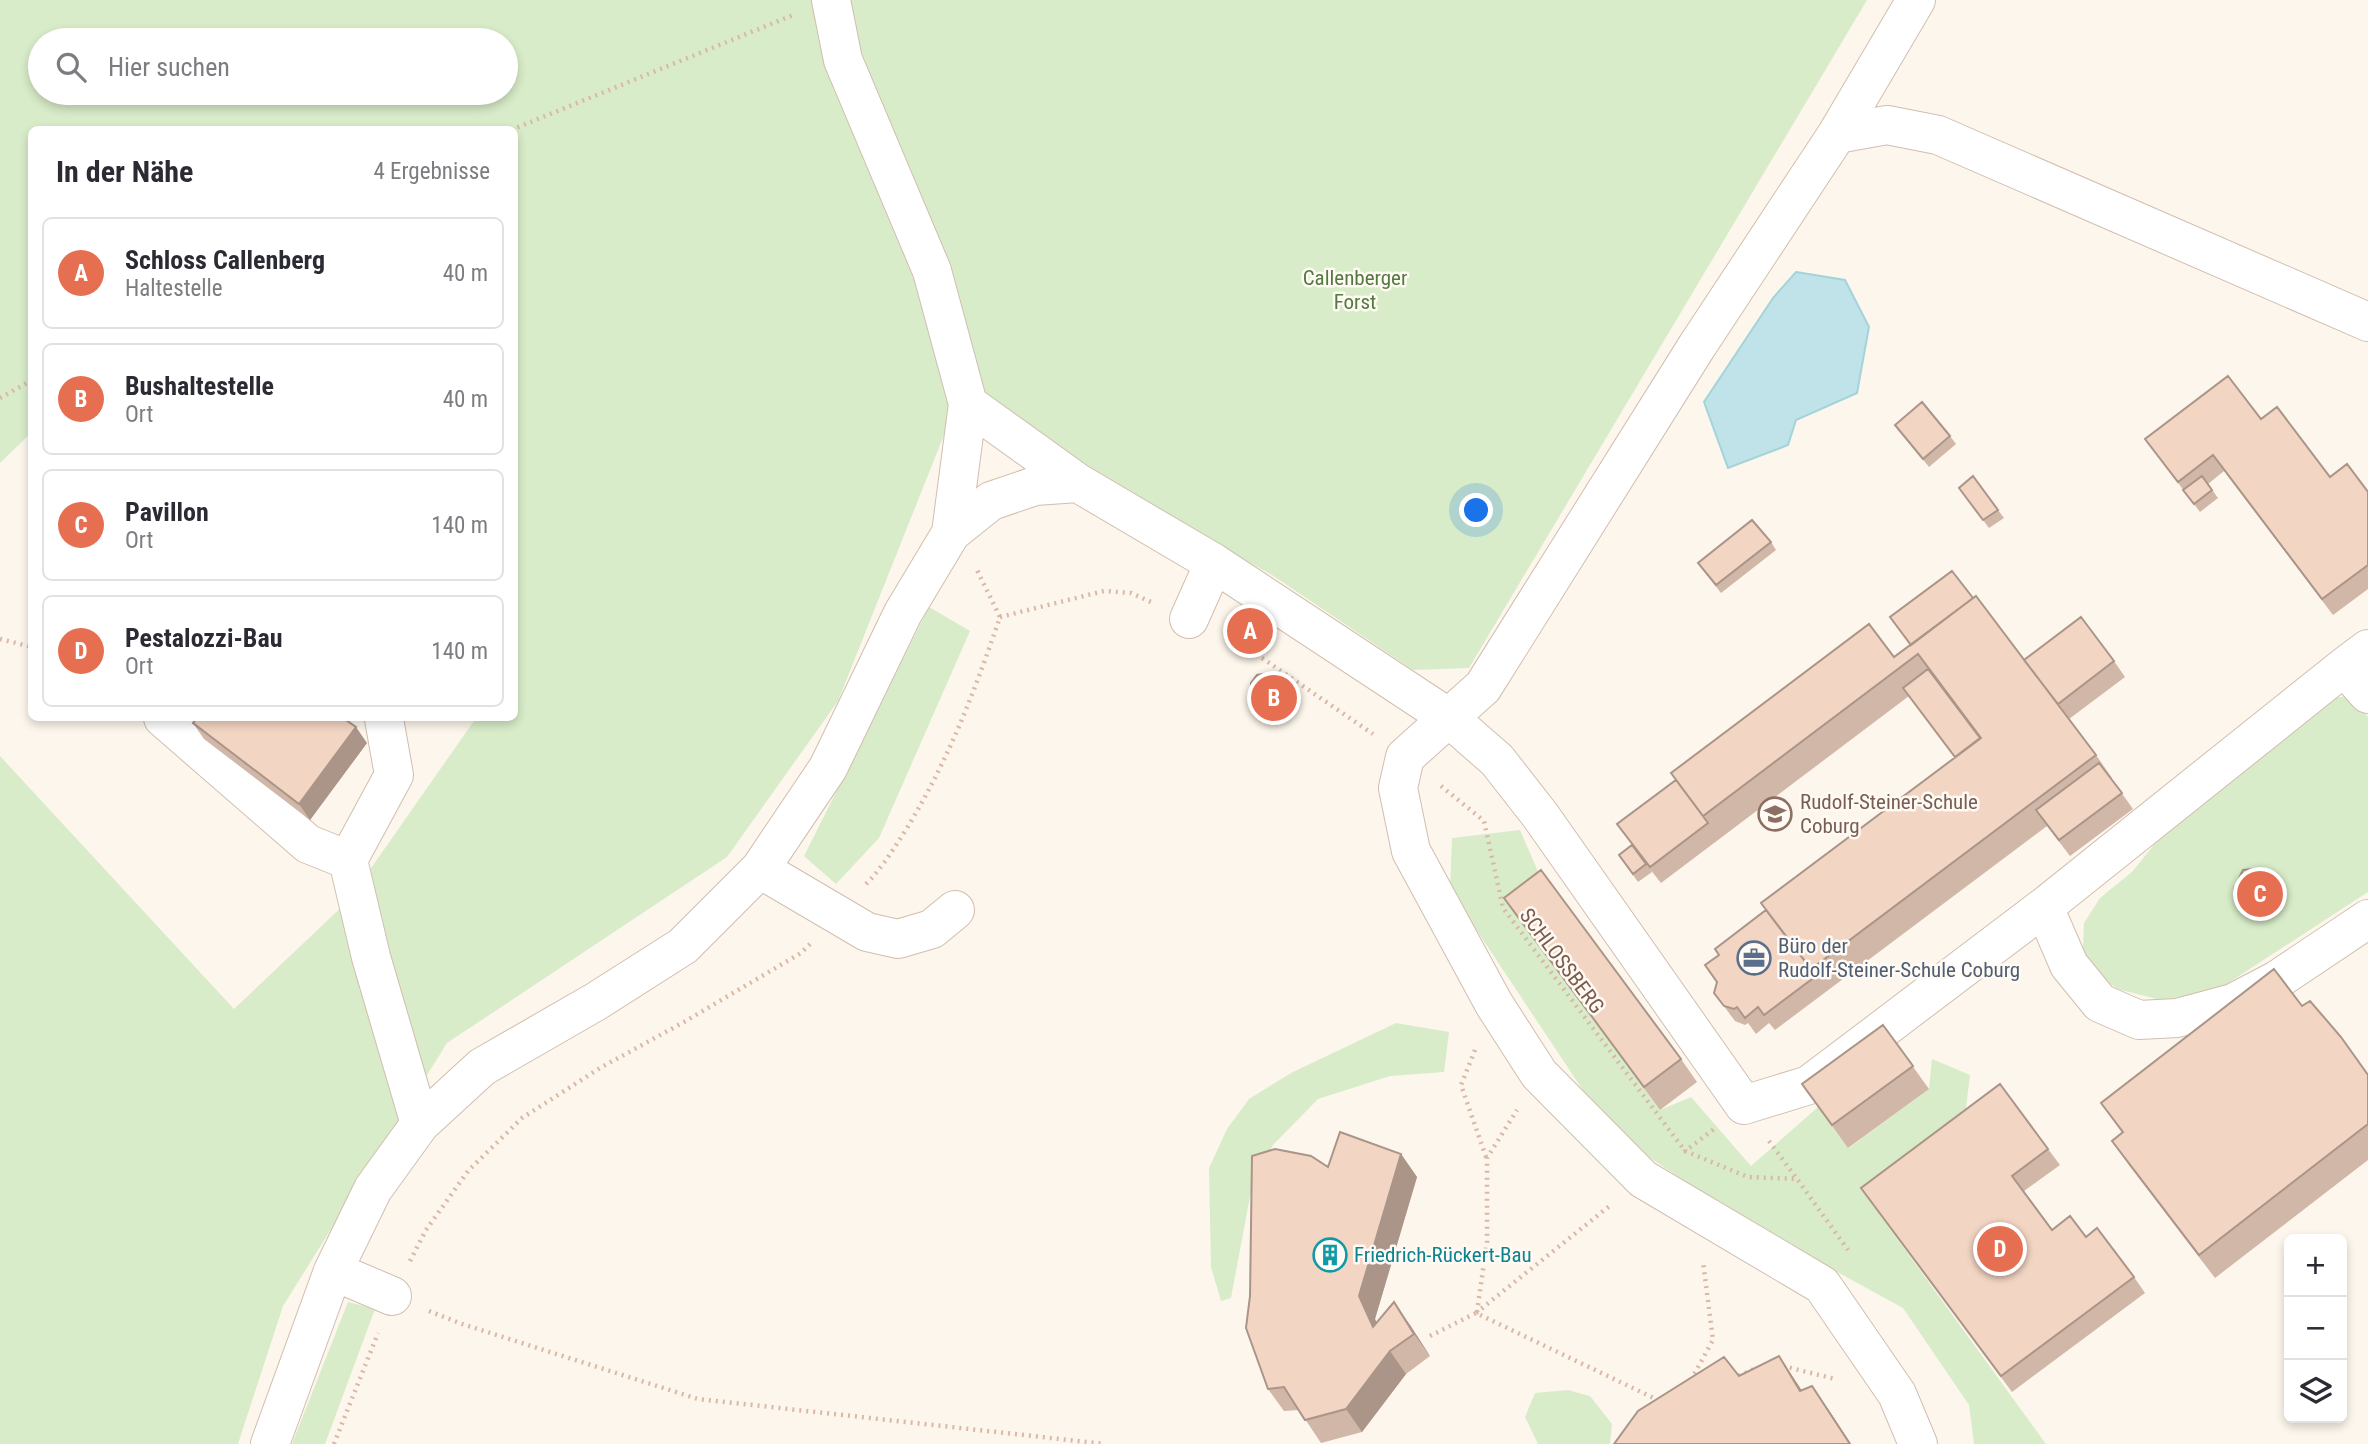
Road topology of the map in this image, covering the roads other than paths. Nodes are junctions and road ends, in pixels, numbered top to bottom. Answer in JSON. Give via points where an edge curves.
{"nodes":[{"id":1,"x":1916,"y":0,"type":"edge"},
{"id":2,"x":817,"y":5,"type":"edge"},
{"id":3,"x":1837,"y":134,"type":"junction"},
{"id":4,"x":2368,"y":322,"type":"edge"},
{"id":5,"x":968,"y":404,"type":"junction"},
{"id":6,"x":1078,"y":483,"type":"junction"},
{"id":7,"x":951,"y":533,"type":"junction"},
{"id":8,"x":1214,"y":563,"type":"junction"},
{"id":9,"x":1189,"y":619,"type":"dead end"},
{"id":10,"x":2360,"y":670,"type":"edge"},
{"id":11,"x":1450,"y":718,"type":"junction"},
{"id":12,"x":166,"y":721,"type":"edge"},
{"id":13,"x":384,"y":721,"type":"edge"},
{"id":14,"x":348,"y":860,"type":"junction"},
{"id":15,"x":760,"y":869,"type":"junction"},
{"id":16,"x":2045,"y":907,"type":"junction"},
{"id":17,"x":955,"y":910,"type":"dead end"},
{"id":18,"x":2368,"y":919,"type":"edge"},
{"id":19,"x":420,"y":1124,"type":"junction"},
{"id":20,"x":333,"y":1272,"type":"junction"},
{"id":21,"x":393,"y":1296,"type":"road end"},
{"id":22,"x":270,"y":1444,"type":"edge"},
{"id":23,"x":1918,"y":1444,"type":"edge"}],
"edges":[{"from":1,"to":3,"type":"street"},
{"from":2,"to":5,"type":"street","via":[[932,271]]},
{"from":3,"to":4,"type":"street","via":[[1886,125],[1938,135]]},
{"from":3,"to":11,"type":"street","via":[[1697,346],[1483,687]]},
{"from":5,"to":6,"type":"street"},
{"from":5,"to":7,"type":"street"},
{"from":6,"to":7,"type":"street","via":[[1035,486],[991,501]]},
{"from":6,"to":8,"type":"street"},
{"from":7,"to":15,"type":"street","via":[[904,613],[828,768]]},
{"from":8,"to":9,"type":"street"},
{"from":8,"to":11,"type":"street"},
{"from":10,"to":16,"type":"street"},
{"from":11,"to":16,"type":"street","via":[[1497,760],[1539,815],[1744,1105],[1810,1084]]},
{"from":11,"to":23,"type":"street","via":[[1405,757],[1398,788],[1411,851],[1494,1004],[1539,1074],[1643,1179],[1822,1285],[1897,1394]]},
{"from":12,"to":14,"type":"street","via":[[308,844]]},
{"from":13,"to":14,"type":"street","via":[[394,775]]},
{"from":14,"to":19,"type":"street"},
{"from":15,"to":17,"type":"street","via":[[867,932],[898,939],[932,929]]},
{"from":15,"to":19,"type":"street","via":[[683,946],[482,1067]]},
{"from":16,"to":18,"type":"street","via":[[2069,965],[2101,1003],[2139,1020],[2177,1018],[2233,1003],[2277,980]]},
{"from":19,"to":20,"type":"street","via":[[373,1189]]},
{"from":20,"to":21,"type":"street"},
{"from":20,"to":22,"type":"street"}]}
